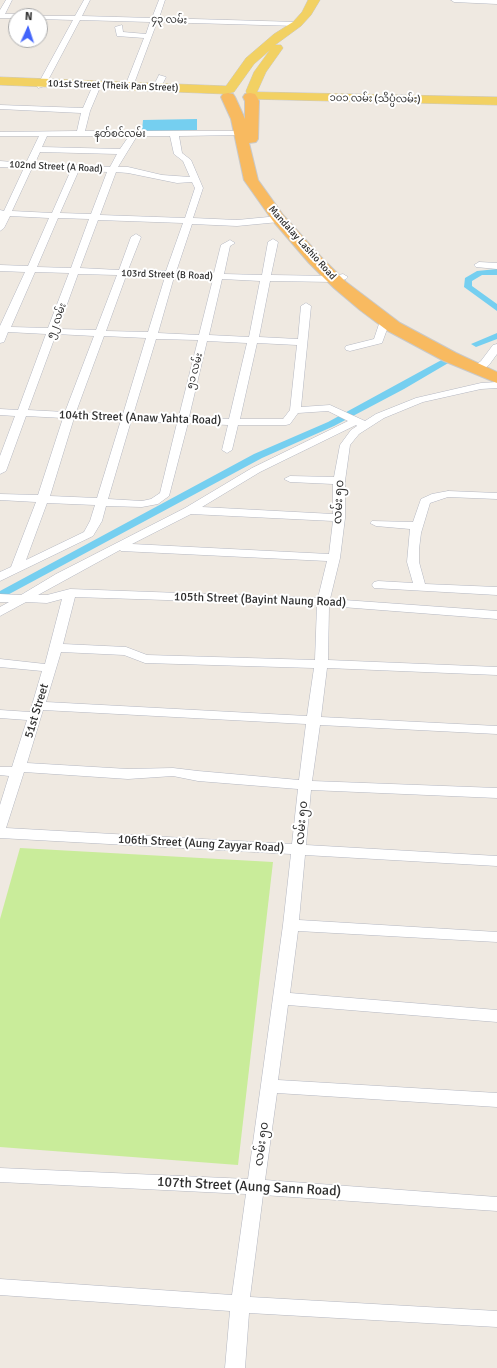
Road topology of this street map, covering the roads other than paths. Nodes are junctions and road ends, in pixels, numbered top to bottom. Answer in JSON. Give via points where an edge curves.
{"nodes":[{"id":1,"x":9,"y":0,"type":"edge"},
{"id":2,"x":87,"y":0,"type":"edge"},
{"id":3,"x":162,"y":0,"type":"edge"},
{"id":4,"x":314,"y":0,"type":"edge"},
{"id":5,"x":454,"y":0,"type":"edge"},
{"id":6,"x":492,"y":1,"type":"edge"},
{"id":7,"x":0,"y":16,"type":"edge"},
{"id":8,"x":48,"y":17,"type":"edge"},
{"id":9,"x":78,"y":18,"type":"junction"},
{"id":10,"x":154,"y":19,"type":"junction"},
{"id":11,"x":119,"y":27,"type":"dead end"},
{"id":12,"x":293,"y":27,"type":"junction"},
{"id":13,"x":148,"y":36,"type":"junction"},
{"id":14,"x":0,"y":82,"type":"edge"},
{"id":15,"x":42,"y":84,"type":"junction"},
{"id":16,"x":97,"y":86,"type":"junction"},
{"id":17,"x":128,"y":88,"type":"junction"},
{"id":18,"x":227,"y":93,"type":"junction"},
{"id":19,"x":252,"y":94,"type":"junction"},
{"id":20,"x":497,"y":98,"type":"edge"},
{"id":21,"x":497,"y":101,"type":"edge"},
{"id":22,"x":0,"y":107,"type":"edge"},
{"id":23,"x":86,"y":111,"type":"junction"},
{"id":24,"x":240,"y":133,"type":"junction"},
{"id":25,"x":0,"y":134,"type":"edge"},
{"id":26,"x":44,"y":134,"type":"junction"},
{"id":27,"x":80,"y":134,"type":"junction"},
{"id":28,"x":134,"y":134,"type":"junction"},
{"id":29,"x":174,"y":134,"type":"junction"},
{"id":30,"x":38,"y":149,"type":"junction"},
{"id":31,"x":124,"y":152,"type":"junction"},
{"id":32,"x":0,"y":164,"type":"edge"},
{"id":33,"x":31,"y":165,"type":"junction"},
{"id":34,"x":76,"y":167,"type":"junction"},
{"id":35,"x":112,"y":170,"type":"junction"},
{"id":36,"x":196,"y":179,"type":"junction"},
{"id":37,"x":4,"y":213,"type":"edge"},
{"id":38,"x":56,"y":215,"type":"junction"},
{"id":39,"x":94,"y":218,"type":"junction"},
{"id":40,"x":279,"y":219,"type":"junction"},
{"id":41,"x":187,"y":221,"type":"junction"},
{"id":42,"x":0,"y":228,"type":"edge"},
{"id":43,"x":136,"y":237,"type":"dead end"},
{"id":44,"x":230,"y":242,"type":"dead end"},
{"id":45,"x":272,"y":242,"type":"dead end"},
{"id":46,"x":479,"y":265,"type":"dead end"},
{"id":47,"x":497,"y":266,"type":"edge"},
{"id":48,"x":0,"y":268,"type":"edge"},
{"id":49,"x":32,"y":270,"type":"junction"},
{"id":50,"x":75,"y":272,"type":"junction"},
{"id":51,"x":123,"y":273,"type":"junction"},
{"id":52,"x":170,"y":275,"type":"junction"},
{"id":53,"x":220,"y":277,"type":"junction"},
{"id":54,"x":264,"y":278,"type":"junction"},
{"id":55,"x":339,"y":278,"type":"junction"},
{"id":56,"x":306,"y":306,"type":"dead end"},
{"id":57,"x":385,"y":321,"type":"junction"},
{"id":58,"x":3,"y":329,"type":"edge"},
{"id":59,"x":53,"y":331,"type":"junction"},
{"id":60,"x":101,"y":334,"type":"junction"},
{"id":61,"x":153,"y":336,"type":"junction"},
{"id":62,"x":205,"y":337,"type":"junction"},
{"id":63,"x":0,"y":340,"type":"edge"},
{"id":64,"x":253,"y":340,"type":"junction"},
{"id":65,"x":302,"y":342,"type":"junction"},
{"id":66,"x":497,"y":347,"type":"edge"},
{"id":67,"x":350,"y":348,"type":"dead end"},
{"id":68,"x":486,"y":367,"type":"edge"},
{"id":69,"x":497,"y":378,"type":"edge"},
{"id":70,"x":497,"y":385,"type":"edge"},
{"id":71,"x":2,"y":408,"type":"edge"},
{"id":72,"x":295,"y":410,"type":"junction"},
{"id":73,"x":22,"y":413,"type":"junction"},
{"id":74,"x":69,"y":416,"type":"junction"},
{"id":75,"x":127,"y":418,"type":"junction"},
{"id":76,"x":182,"y":420,"type":"junction"},
{"id":77,"x":233,"y":422,"type":"junction"},
{"id":78,"x":361,"y":423,"type":"junction"},
{"id":79,"x":227,"y":450,"type":"dead end"},
{"id":80,"x":0,"y":471,"type":"edge"},
{"id":81,"x":290,"y":479,"type":"dead end"},
{"id":82,"x":339,"y":481,"type":"junction"},
{"id":83,"x":497,"y":496,"type":"edge"},
{"id":84,"x":0,"y":497,"type":"edge"},
{"id":85,"x":43,"y":499,"type":"junction"},
{"id":86,"x":101,"y":503,"type":"junction"},
{"id":87,"x":189,"y":510,"type":"junction"},
{"id":88,"x":339,"y":518,"type":"junction"},
{"id":89,"x":376,"y":523,"type":"dead end"},
{"id":90,"x":417,"y":526,"type":"junction"},
{"id":91,"x":121,"y":547,"type":"junction"},
{"id":92,"x":334,"y":558,"type":"junction"},
{"id":93,"x":17,"y":568,"type":"junction"},
{"id":94,"x":0,"y":577,"type":"edge"},
{"id":95,"x":378,"y":585,"type":"dead end"},
{"id":96,"x":420,"y":587,"type":"junction"},
{"id":97,"x":497,"y":591,"type":"edge"},
{"id":98,"x":70,"y":593,"type":"junction"},
{"id":99,"x":4,"y":599,"type":"edge"},
{"id":100,"x":23,"y":599,"type":"junction"},
{"id":101,"x":323,"y":602,"type":"junction"},
{"id":102,"x":0,"y":612,"type":"edge"},
{"id":103,"x":497,"y":615,"type":"edge"},
{"id":104,"x":56,"y":648,"type":"junction"},
{"id":105,"x":0,"y":663,"type":"edge"},
{"id":106,"x":321,"y":664,"type":"junction"},
{"id":107,"x":50,"y":668,"type":"junction"},
{"id":108,"x":497,"y":671,"type":"edge"},
{"id":109,"x":37,"y":711,"type":"junction"},
{"id":110,"x":0,"y":714,"type":"edge"},
{"id":111,"x":314,"y":720,"type":"junction"},
{"id":112,"x":497,"y":730,"type":"edge"},
{"id":113,"x":18,"y":769,"type":"junction"},
{"id":114,"x":0,"y":771,"type":"edge"},
{"id":115,"x":305,"y":785,"type":"junction"},
{"id":116,"x":497,"y":793,"type":"edge"},
{"id":117,"x":0,"y":827,"type":"edge"},
{"id":118,"x":0,"y":833,"type":"edge"},
{"id":119,"x":299,"y":850,"type":"junction"},
{"id":120,"x":497,"y":861,"type":"edge"},
{"id":121,"x":291,"y":925,"type":"junction"},
{"id":122,"x":497,"y":937,"type":"edge"},
{"id":123,"x":280,"y":998,"type":"junction"},
{"id":124,"x":497,"y":1016,"type":"edge"},
{"id":125,"x":270,"y":1086,"type":"junction"},
{"id":126,"x":497,"y":1100,"type":"edge"},
{"id":127,"x":0,"y":1175,"type":"edge"},
{"id":128,"x":256,"y":1186,"type":"junction"},
{"id":129,"x":497,"y":1204,"type":"edge"},
{"id":130,"x":0,"y":1287,"type":"edge"},
{"id":131,"x":240,"y":1304,"type":"junction"},
{"id":132,"x":497,"y":1319,"type":"edge"},
{"id":133,"x":235,"y":1368,"type":"edge"}],
"edges":[{"from":1,"to":7,"type":"street"},
{"from":2,"to":9,"type":"street"},
{"from":3,"to":10,"type":"street"},
{"from":4,"to":12,"type":"main road","via":[[307,13]]},
{"from":5,"to":6,"type":"street"},
{"from":8,"to":9,"type":"street","name":"၄၃ လမ်း"},
{"from":9,"to":10,"type":"street","name":"၄၃ လမ်း"},
{"from":9,"to":15,"type":"street"},
{"from":10,"to":12,"type":"street","name":"၄၃ လမ်း"},
{"from":10,"to":13,"type":"street"},
{"from":11,"to":13,"type":"street","via":[[120,34]]},
{"from":12,"to":18,"type":"main road","via":[[278,36],[250,61]]},
{"from":12,"to":19,"type":"main road","via":[[260,72]]},
{"from":13,"to":17,"type":"street"},
{"from":14,"to":15,"type":"main road","name":"101st Street (Theik Pan Street)"},
{"from":15,"to":16,"type":"main road","name":"101st Street (Theik Pan Street)"},
{"from":16,"to":17,"type":"main road","name":"101st Street (Theik Pan Street)"},
{"from":16,"to":23,"type":"street"},
{"from":17,"to":18,"type":"main road","name":"101st Street (Theik Pan Street)"},
{"from":17,"to":18,"type":"main road","name":"101st Street (Theik Pan Street)","via":[[159,82]]},
{"from":18,"to":19,"type":"main road","via":[[239,99]]},
{"from":18,"to":24,"type":"highway","name":"Mandalay Lashio Road","via":[[238,118]]},
{"from":19,"to":20,"type":"main road","name":"၁၀၁ လမ်း (သိပ္ပံလမ်း)"},
{"from":19,"to":21,"type":"main road","name":"၁၀၁ လမ်း (သိပ္ပံလမ်း)"},
{"from":19,"to":55,"type":"highway","via":[[251,139],[261,180],[298,231]]},
{"from":22,"to":23,"type":"street"},
{"from":23,"to":27,"type":"street"},
{"from":24,"to":29,"type":"street","name":"နတ်စင်လမ်း"},
{"from":24,"to":40,"type":"highway","name":"Mandalay Lashio Road","via":[[251,180]]},
{"from":25,"to":26,"type":"street","name":"နတ်စင်လမ်း"},
{"from":26,"to":27,"type":"street","name":"နတ်စင်လမ်း"},
{"from":26,"to":30,"type":"street"},
{"from":27,"to":28,"type":"street","name":"နတ်စင်လမ်း"},
{"from":28,"to":29,"type":"street","name":"နတ်စင်လမ်း"},
{"from":28,"to":31,"type":"street","name":"၅၂ လမ်း"},
{"from":29,"to":36,"type":"street","via":[[178,154],[187,160]]},
{"from":30,"to":31,"type":"street"},
{"from":30,"to":33,"type":"street"},
{"from":31,"to":35,"type":"street","name":"၅၂ လမ်း"},
{"from":32,"to":33,"type":"street","name":"102nd Street (A Road)"},
{"from":33,"to":34,"type":"street","name":"102nd Street (A Road)"},
{"from":33,"to":37,"type":"street"},
{"from":34,"to":35,"type":"street","name":"102nd Street (A Road)"},
{"from":34,"to":38,"type":"street"},
{"from":35,"to":36,"type":"street","name":"102nd Street (A Road)","via":[[128,170],[177,180]]},
{"from":35,"to":39,"type":"street","name":"၅၂ လမ်း"},
{"from":36,"to":41,"type":"street","via":[[199,188]]},
{"from":37,"to":38,"type":"street"},
{"from":37,"to":42,"type":"street"},
{"from":38,"to":39,"type":"street"},
{"from":38,"to":49,"type":"street"},
{"from":39,"to":41,"type":"street"},
{"from":39,"to":50,"type":"street","name":"၅၂ လမ်း"},
{"from":40,"to":41,"type":"street","via":[[251,223]]},
{"from":40,"to":55,"type":"highway","name":"Mandalay Lashio Road","via":[[315,260]]},
{"from":41,"to":52,"type":"street"},
{"from":43,"to":51,"type":"street"},
{"from":44,"to":53,"type":"street","name":"၅၁ လမ်း","via":[[226,245]]},
{"from":45,"to":54,"type":"street"},
{"from":46,"to":47,"type":"street"},
{"from":48,"to":49,"type":"street","name":"103rd Street (B Road)"},
{"from":49,"to":50,"type":"street","name":"103rd Street (B Road)"},
{"from":49,"to":58,"type":"street"},
{"from":50,"to":51,"type":"street","name":"103rd Street (B Road)"},
{"from":50,"to":59,"type":"street","name":"၅၂ လမ်း"},
{"from":51,"to":52,"type":"street","name":"103rd Street (B Road)"},
{"from":51,"to":60,"type":"street"},
{"from":52,"to":53,"type":"street","name":"103rd Street (B Road)"},
{"from":52,"to":61,"type":"street"},
{"from":53,"to":54,"type":"street","name":"103rd Street (B Road)"},
{"from":53,"to":62,"type":"street","name":"၅၁ လမ်း"},
{"from":54,"to":55,"type":"street","name":"103rd Street (B Road)"},
{"from":54,"to":64,"type":"street"},
{"from":55,"to":57,"type":"highway","name":"Mandalay Lashio Road","via":[[366,308]]},
{"from":55,"to":68,"type":"highway","via":[[400,319]]},
{"from":56,"to":65,"type":"street"},
{"from":57,"to":67,"type":"street","via":[[378,341]]},
{"from":57,"to":68,"type":"highway","name":"Mandalay Lashio Road","via":[[450,357]]},
{"from":58,"to":59,"type":"street"},
{"from":58,"to":63,"type":"street"},
{"from":59,"to":60,"type":"street"},
{"from":59,"to":73,"type":"street","name":"၅၂ လမ်း"},
{"from":60,"to":61,"type":"street"},
{"from":60,"to":74,"type":"street"},
{"from":61,"to":62,"type":"street"},
{"from":61,"to":75,"type":"street"},
{"from":62,"to":64,"type":"street"},
{"from":62,"to":76,"type":"street","name":"၅၁ လမ်း"},
{"from":64,"to":65,"type":"street"},
{"from":64,"to":77,"type":"street"},
{"from":65,"to":72,"type":"street"},
{"from":66,"to":68,"type":"street"},
{"from":68,"to":69,"type":"highway","name":"Mandalay Lashio Road"},
{"from":70,"to":78,"type":"street","name":"လမ်း ၅၀","via":[[481,386],[420,400]]},
{"from":71,"to":73,"type":"street","name":"104th Street (Anaw Yahta Road)"},
{"from":72,"to":77,"type":"street","name":"104th Street (Anaw Yahta Road)","via":[[286,422],[281,423]]},
{"from":72,"to":78,"type":"street","via":[[334,409]]},
{"from":73,"to":74,"type":"street","name":"104th Street (Anaw Yahta Road)"},
{"from":73,"to":80,"type":"street","name":"၅၂ လမ်း"},
{"from":74,"to":75,"type":"street","name":"104th Street (Anaw Yahta Road)"},
{"from":74,"to":85,"type":"street"},
{"from":75,"to":76,"type":"street","name":"104th Street (Anaw Yahta Road)"},
{"from":75,"to":86,"type":"street"},
{"from":76,"to":77,"type":"street","name":"104th Street (Anaw Yahta Road)"},
{"from":76,"to":86,"type":"street","name":"၅၁ လမ်း","via":[[165,494],[154,502],[142,504]]},
{"from":77,"to":79,"type":"street"},
{"from":78,"to":82,"type":"street","name":"လမ်း ၅၀","via":[[345,445]]},
{"from":78,"to":87,"type":"street","via":[[256,470]]},
{"from":81,"to":82,"type":"street"},
{"from":82,"to":88,"type":"street","name":"လမ်း ၅၀"},
{"from":83,"to":90,"type":"street","via":[[436,496],[426,501]]},
{"from":84,"to":85,"type":"street"},
{"from":85,"to":86,"type":"street"},
{"from":85,"to":93,"type":"street"},
{"from":86,"to":93,"type":"street","via":[[89,534]]},
{"from":87,"to":88,"type":"street"},
{"from":87,"to":91,"type":"street"},
{"from":88,"to":92,"type":"street","name":"လမ်း ၅၀"},
{"from":89,"to":90,"type":"street"},
{"from":90,"to":96,"type":"street","via":[[413,562]]},
{"from":91,"to":92,"type":"street"},
{"from":91,"to":100,"type":"street","via":[[60,577]]},
{"from":92,"to":101,"type":"street","name":"လမ်း ၅၀"},
{"from":93,"to":94,"type":"street"},
{"from":95,"to":96,"type":"street"},
{"from":96,"to":97,"type":"street"},
{"from":98,"to":100,"type":"street","name":"105th Street (Bayint Naung Road)","via":[[47,599]]},
{"from":98,"to":101,"type":"street","name":"105th Street (Bayint Naung Road)"},
{"from":98,"to":104,"type":"street","name":"51st Street"},
{"from":99,"to":100,"type":"street","name":"105th Street (Bayint Naung Road)"},
{"from":100,"to":102,"type":"street"},
{"from":101,"to":103,"type":"street","name":"105th Street (Bayint Naung Road)"},
{"from":101,"to":106,"type":"street","name":"လမ်း ၅၀"},
{"from":104,"to":106,"type":"street","via":[[126,651],[145,659]]},
{"from":104,"to":107,"type":"street","name":"51st Street"},
{"from":105,"to":107,"type":"street"},
{"from":106,"to":108,"type":"street"},
{"from":106,"to":111,"type":"street","name":"လမ်း ၅၀"},
{"from":107,"to":109,"type":"street","name":"51st Street"},
{"from":109,"to":110,"type":"street"},
{"from":109,"to":111,"type":"street"},
{"from":109,"to":113,"type":"street","name":"51st Street"},
{"from":111,"to":112,"type":"street"},
{"from":111,"to":115,"type":"street","name":"လမ်း ၅၀"},
{"from":113,"to":114,"type":"street"},
{"from":113,"to":115,"type":"street","via":[[128,774],[173,772]]},
{"from":113,"to":117,"type":"street","name":"51st Street"},
{"from":115,"to":116,"type":"street"},
{"from":115,"to":119,"type":"street","name":"လမ်း ၅၀"},
{"from":118,"to":119,"type":"street","name":"106th Street (Aung Zayyar Road)"},
{"from":119,"to":120,"type":"street","name":"106th Street (Aung Zayyar Road)"},
{"from":119,"to":121,"type":"street","name":"လမ်း ၅၀"},
{"from":121,"to":122,"type":"street"},
{"from":121,"to":123,"type":"street","name":"လမ်း ၅၀"},
{"from":123,"to":124,"type":"street"},
{"from":123,"to":125,"type":"street","name":"လမ်း ၅၀"},
{"from":125,"to":126,"type":"street"},
{"from":125,"to":128,"type":"street","name":"လမ်း ၅၀"},
{"from":127,"to":128,"type":"street","name":"107th Street (Aung Sann Road)"},
{"from":128,"to":129,"type":"street","name":"107th Street (Aung Sann Road)"},
{"from":128,"to":131,"type":"street","name":"လမ်း ၅၀"},
{"from":130,"to":131,"type":"street"},
{"from":131,"to":132,"type":"street"},
{"from":131,"to":133,"type":"street","name":"လမ်း ၅၀"}]}
